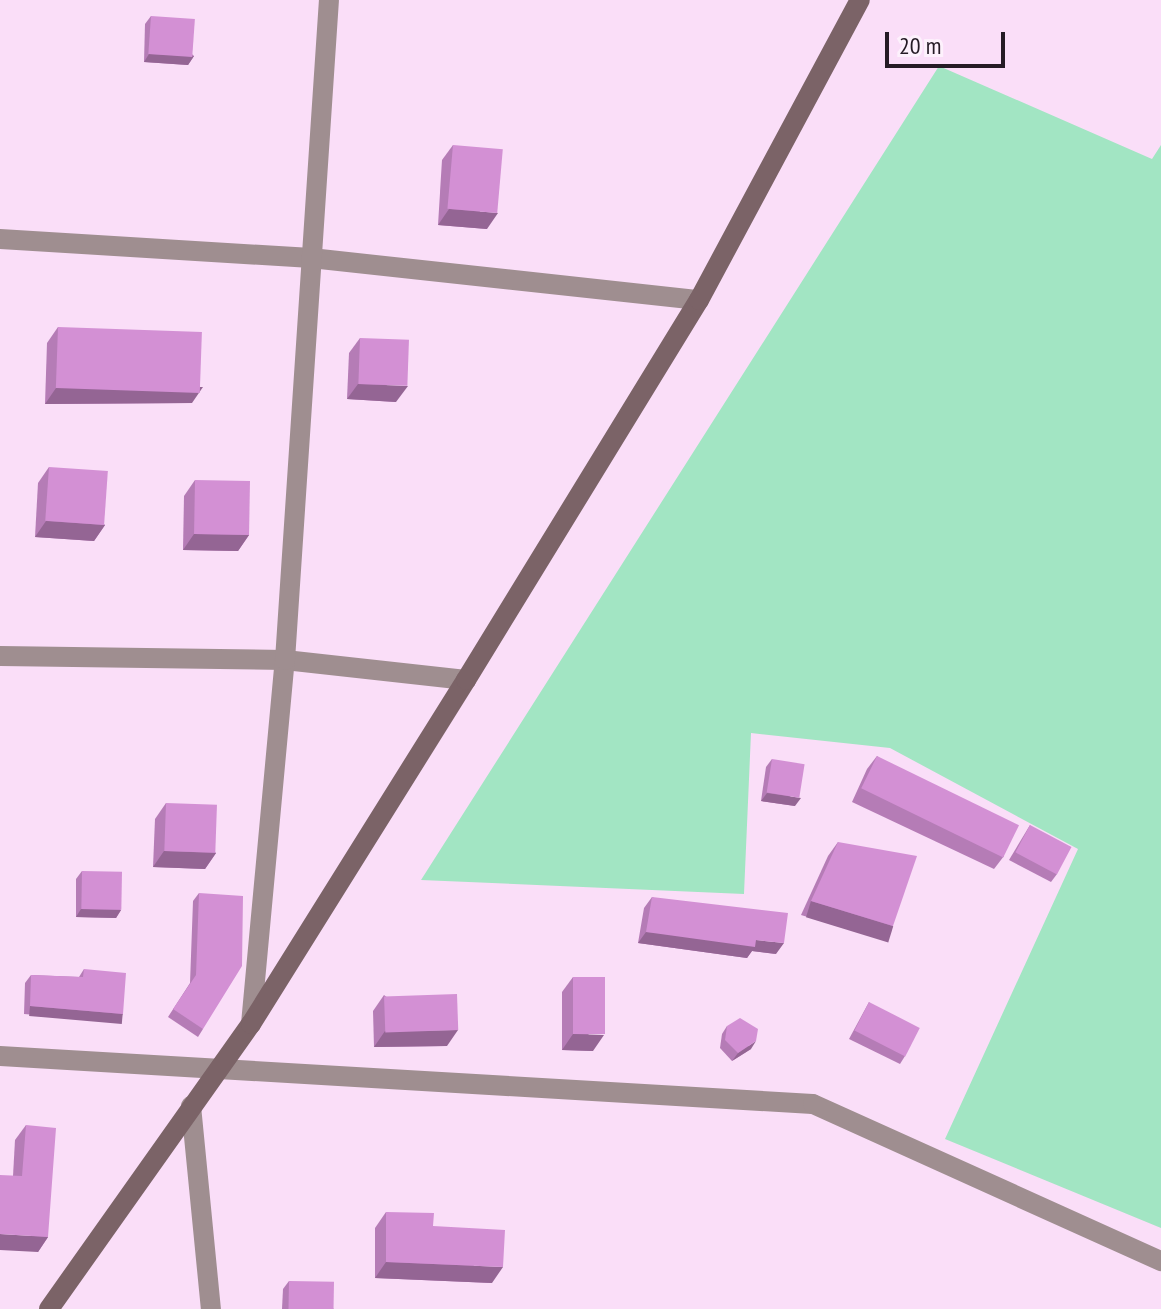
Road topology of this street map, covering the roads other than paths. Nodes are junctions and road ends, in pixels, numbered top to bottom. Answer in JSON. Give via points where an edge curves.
{"nodes":[{"id":1,"x":329,"y":0,"type":"edge"},
{"id":2,"x":860,"y":0,"type":"edge"},
{"id":3,"x":0,"y":239,"type":"edge"},
{"id":4,"x":311,"y":258,"type":"junction"},
{"id":5,"x":699,"y":300,"type":"junction"},
{"id":6,"x":0,"y":656,"type":"edge"},
{"id":7,"x":285,"y":660,"type":"junction"},
{"id":8,"x":466,"y":680,"type":"junction"},
{"id":9,"x":251,"y":1024,"type":"junction"},
{"id":10,"x":0,"y":1056,"type":"edge"},
{"id":11,"x":222,"y":1066,"type":"junction"},
{"id":12,"x":191,"y":1106,"type":"junction"},
{"id":13,"x":1161,"y":1261,"type":"edge"},
{"id":14,"x":49,"y":1309,"type":"edge"},
{"id":15,"x":211,"y":1309,"type":"edge"}],
"edges":[{"from":1,"to":4,"type":"street"},
{"from":2,"to":5,"type":"main road"},
{"from":3,"to":4,"type":"street"},
{"from":4,"to":5,"type":"street"},
{"from":4,"to":7,"type":"street"},
{"from":5,"to":8,"type":"main road"},
{"from":6,"to":7,"type":"street"},
{"from":7,"to":8,"type":"street"},
{"from":7,"to":9,"type":"street"},
{"from":8,"to":9,"type":"main road"},
{"from":9,"to":11,"type":"main road"},
{"from":10,"to":11,"type":"street"},
{"from":11,"to":12,"type":"main road"},
{"from":11,"to":13,"type":"street","via":[[813,1104]]},
{"from":12,"to":14,"type":"main road"},
{"from":12,"to":15,"type":"street"}]}
